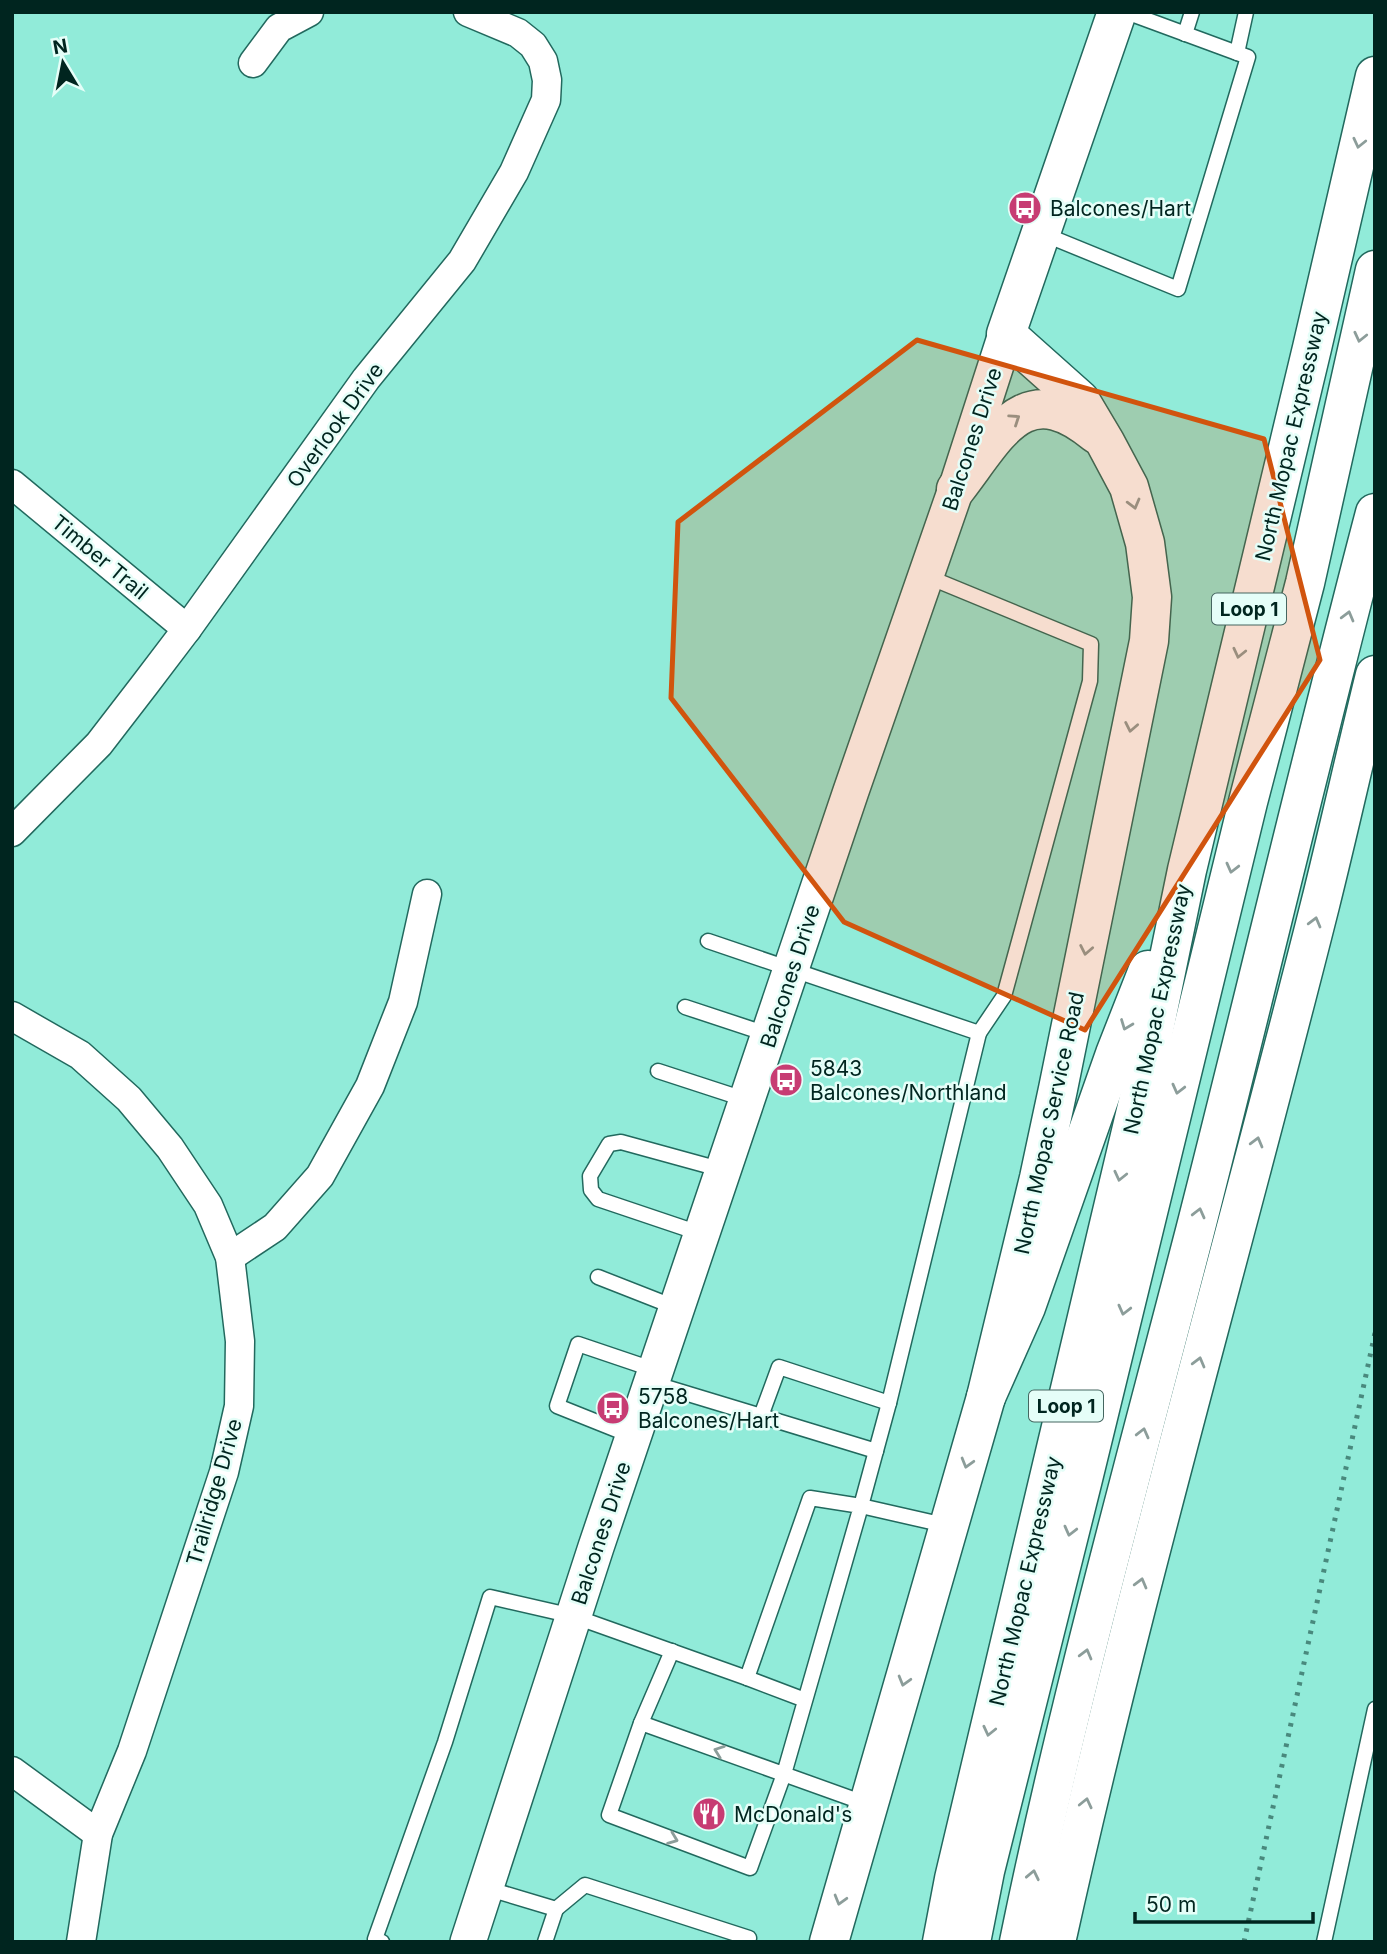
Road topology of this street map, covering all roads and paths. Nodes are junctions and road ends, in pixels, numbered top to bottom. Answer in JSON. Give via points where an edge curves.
{"nodes":[{"id":1,"x":309,"y":12,"type":"edge"},
{"id":2,"x":468,"y":12,"type":"edge"},
{"id":3,"x":1117,"y":12,"type":"edge"},
{"id":4,"x":1126,"y":12,"type":"edge"},
{"id":5,"x":1192,"y":12,"type":"edge"},
{"id":6,"x":1246,"y":12,"type":"edge"},
{"id":7,"x":1185,"y":34,"type":"junction"},
{"id":8,"x":1237,"y":52,"type":"junction"},
{"id":9,"x":253,"y":63,"type":"dead end"},
{"id":10,"x":1375,"y":76,"type":"edge"},
{"id":11,"x":1041,"y":233,"type":"junction"},
{"id":12,"x":1375,"y":271,"type":"edge"},
{"id":13,"x":1006,"y":334,"type":"junction"},
{"id":14,"x":1312,"y":348,"type":"junction"},
{"id":15,"x":1105,"y":442,"type":"junction"},
{"id":16,"x":12,"y":484,"type":"edge"},
{"id":17,"x":956,"y":489,"type":"junction"},
{"id":18,"x":1375,"y":513,"type":"edge"},
{"id":19,"x":926,"y":576,"type":"junction"},
{"id":20,"x":1375,"y":618,"type":"edge"},
{"id":21,"x":187,"y":629,"type":"junction"},
{"id":22,"x":1375,"y":675,"type":"edge"},
{"id":23,"x":1248,"y":802,"type":"junction"},
{"id":24,"x":12,"y":832,"type":"edge"},
{"id":25,"x":1187,"y":870,"type":"junction"},
{"id":26,"x":1284,"y":872,"type":"junction"},
{"id":27,"x":427,"y":894,"type":"dead end"},
{"id":28,"x":708,"y":941,"type":"dead end"},
{"id":29,"x":793,"y":968,"type":"junction"},
{"id":30,"x":685,"y":1007,"type":"dead end"},
{"id":31,"x":12,"y":1016,"type":"edge"},
{"id":32,"x":979,"y":1033,"type":"junction"},
{"id":33,"x":770,"y":1035,"type":"junction"},
{"id":34,"x":658,"y":1071,"type":"dead end"},
{"id":35,"x":748,"y":1100,"type":"junction"},
{"id":36,"x":724,"y":1171,"type":"junction"},
{"id":37,"x":702,"y":1234,"type":"junction"},
{"id":38,"x":230,"y":1257,"type":"junction"},
{"id":39,"x":598,"y":1278,"type":"dead end"},
{"id":40,"x":677,"y":1308,"type":"junction"},
{"id":41,"x":654,"y":1377,"type":"junction"},
{"id":42,"x":986,"y":1397,"type":"junction"},
{"id":43,"x":890,"y":1403,"type":"junction"},
{"id":44,"x":761,"y":1416,"type":"junction"},
{"id":45,"x":634,"y":1436,"type":"junction"},
{"id":46,"x":876,"y":1451,"type":"junction"},
{"id":47,"x":861,"y":1506,"type":"junction"},
{"id":48,"x":949,"y":1526,"type":"junction"},
{"id":49,"x":573,"y":1616,"type":"junction"},
{"id":50,"x":672,"y":1651,"type":"junction"},
{"id":51,"x":747,"y":1678,"type":"junction"},
{"id":52,"x":805,"y":1700,"type":"junction"},
{"id":53,"x":1375,"y":1709,"type":"edge"},
{"id":54,"x":641,"y":1723,"type":"junction"},
{"id":55,"x":12,"y":1771,"type":"edge"},
{"id":56,"x":784,"y":1774,"type":"junction"},
{"id":57,"x":868,"y":1804,"type":"junction"},
{"id":58,"x":98,"y":1834,"type":"junction"},
{"id":59,"x":485,"y":1888,"type":"junction"},
{"id":60,"x":556,"y":1909,"type":"junction"},
{"id":61,"x":749,"y":1938,"type":"dead end"},
{"id":62,"x":81,"y":1942,"type":"edge"},
{"id":63,"x":382,"y":1942,"type":"edge"},
{"id":64,"x":468,"y":1942,"type":"edge"},
{"id":65,"x":545,"y":1942,"type":"edge"},
{"id":66,"x":829,"y":1942,"type":"edge"},
{"id":67,"x":942,"y":1942,"type":"edge"},
{"id":68,"x":971,"y":1942,"type":"edge"},
{"id":69,"x":1019,"y":1942,"type":"edge"},
{"id":70,"x":1056,"y":1942,"type":"edge"},
{"id":71,"x":1324,"y":1942,"type":"edge"}],
"edges":[{"from":1,"to":9,"type":"street","via":[[279,28]]},
{"from":2,"to":21,"type":"street","name":"Overlook Drive","via":[[518,33],[543,61],[546,100],[514,172],[462,261],[366,379]]},
{"from":3,"to":11,"type":"main road","name":"Balcones Drive"},
{"from":4,"to":7,"type":"lane"},
{"from":5,"to":7,"type":"lane"},
{"from":6,"to":8,"type":"lane"},
{"from":7,"to":8,"type":"lane"},
{"from":8,"to":11,"type":"lane","via":[[1248,57],[1178,289]]},
{"from":10,"to":14,"type":"main road","name":"North Mopac Expressway","number":"Loop 1","one_way":true},
{"from":11,"to":13,"type":"main road","name":"Balcones Drive"},
{"from":12,"to":23,"type":"main road","one_way":true,"via":[[1305,583]]},
{"from":13,"to":15,"type":"main road","name":"North Mopac Service Road","via":[[1080,400]]},
{"from":13,"to":17,"type":"street","name":"Balcones Drive"},
{"from":14,"to":23,"type":"main road","via":[[1324,420],[1284,600]]},
{"from":14,"to":25,"type":"main road","name":"North Mopac Expressway","number":"Loop 1","one_way":true},
{"from":17,"to":15,"type":"main road","one_way":true,"via":[[1006,424],[1028,411],[1065,413]]},
{"from":15,"to":42,"type":"main road","name":"North Mopac Service Road","one_way":true,"via":[[1129,486],[1144,543],[1152,597],[1149,641],[1056,1102]]},
{"from":16,"to":21,"type":"street","name":"Timber Trail"},
{"from":17,"to":19,"type":"street","name":"Balcones Drive"},
{"from":26,"to":18,"type":"main road","one_way":true},
{"from":19,"to":29,"type":"street","name":"Balcones Drive"},
{"from":19,"to":32,"type":"lane","via":[[1091,644],[1090,681],[1004,996]]},
{"from":20,"to":26,"type":"main road"},
{"from":21,"to":24,"type":"street","name":"Overlook Drive","via":[[99,744]]},
{"from":70,"to":22,"type":"main road","one_way":true,"via":[[1130,1626],[1320,905]]},
{"from":23,"to":68,"type":"main road","one_way":true},
{"from":25,"to":42,"type":"main road","one_way":true,"via":[[1115,1054],[1026,1307]]},
{"from":25,"to":67,"type":"main road","name":"North Mopac Expressway","number":"Loop 1","one_way":true,"via":[[1147,1064]]},
{"from":69,"to":26,"type":"main road","one_way":true,"via":[[1068,1724]]},
{"from":27,"to":38,"type":"street","via":[[402,1002],[370,1086],[320,1176],[275,1227]]},
{"from":28,"to":29,"type":"lane"},
{"from":29,"to":32,"type":"lane"},
{"from":29,"to":33,"type":"street","name":"Balcones Drive"},
{"from":30,"to":33,"type":"lane"},
{"from":31,"to":38,"type":"street","name":"Trailridge Drive","via":[[80,1055],[129,1099],[170,1148],[208,1205]]},
{"from":32,"to":43,"type":"lane"},
{"from":33,"to":35,"type":"street","name":"Balcones Drive"},
{"from":34,"to":35,"type":"lane"},
{"from":35,"to":36,"type":"street","name":"Balcones Drive"},
{"from":36,"to":37,"type":"street","name":"Balcones Drive"},
{"from":36,"to":37,"type":"lane","via":[[621,1142],[609,1144],[590,1176],[590,1190],[598,1199]]},
{"from":37,"to":40,"type":"street","name":"Balcones Drive"},
{"from":38,"to":58,"type":"street","name":"Trailridge Drive","via":[[240,1341],[239,1406],[225,1472],[132,1751]]},
{"from":39,"to":40,"type":"lane"},
{"from":40,"to":41,"type":"street","name":"Balcones Drive"},
{"from":41,"to":44,"type":"lane"},
{"from":41,"to":45,"type":"street","name":"Balcones Drive"},
{"from":41,"to":45,"type":"lane","via":[[578,1343],[557,1406]]},
{"from":42,"to":48,"type":"main road","name":"North Mopac Service Road","one_way":true},
{"from":43,"to":44,"type":"lane","via":[[779,1367]]},
{"from":43,"to":46,"type":"lane"},
{"from":44,"to":46,"type":"lane"},
{"from":45,"to":49,"type":"street","name":"Balcones Drive"},
{"from":46,"to":47,"type":"lane"},
{"from":47,"to":48,"type":"lane"},
{"from":47,"to":51,"type":"lane","via":[[810,1498]]},
{"from":47,"to":52,"type":"lane"},
{"from":48,"to":57,"type":"main road","name":"North Mopac Service Road","one_way":true},
{"from":49,"to":50,"type":"lane"},
{"from":49,"to":59,"type":"street","name":"Balcones Drive"},
{"from":49,"to":63,"type":"lane","via":[[491,1597],[375,1939]]},
{"from":50,"to":51,"type":"lane"},
{"from":50,"to":54,"type":"lane"},
{"from":51,"to":52,"type":"lane"},
{"from":52,"to":56,"type":"lane"},
{"from":53,"to":71,"type":"lane"},
{"from":56,"to":54,"type":"lane","one_way":true},
{"from":54,"to":56,"type":"lane","one_way":true,"via":[[609,1815],[750,1868]]},
{"from":55,"to":58,"type":"street"},
{"from":56,"to":57,"type":"lane"},
{"from":57,"to":66,"type":"main road","name":"North Mopac Service Road","one_way":true},
{"from":58,"to":62,"type":"street","name":"Trailridge Drive"},
{"from":59,"to":60,"type":"lane"},
{"from":59,"to":64,"type":"street","name":"Balcones Drive"},
{"from":60,"to":61,"type":"lane","via":[[585,1885]]},
{"from":60,"to":65,"type":"lane"}]}
